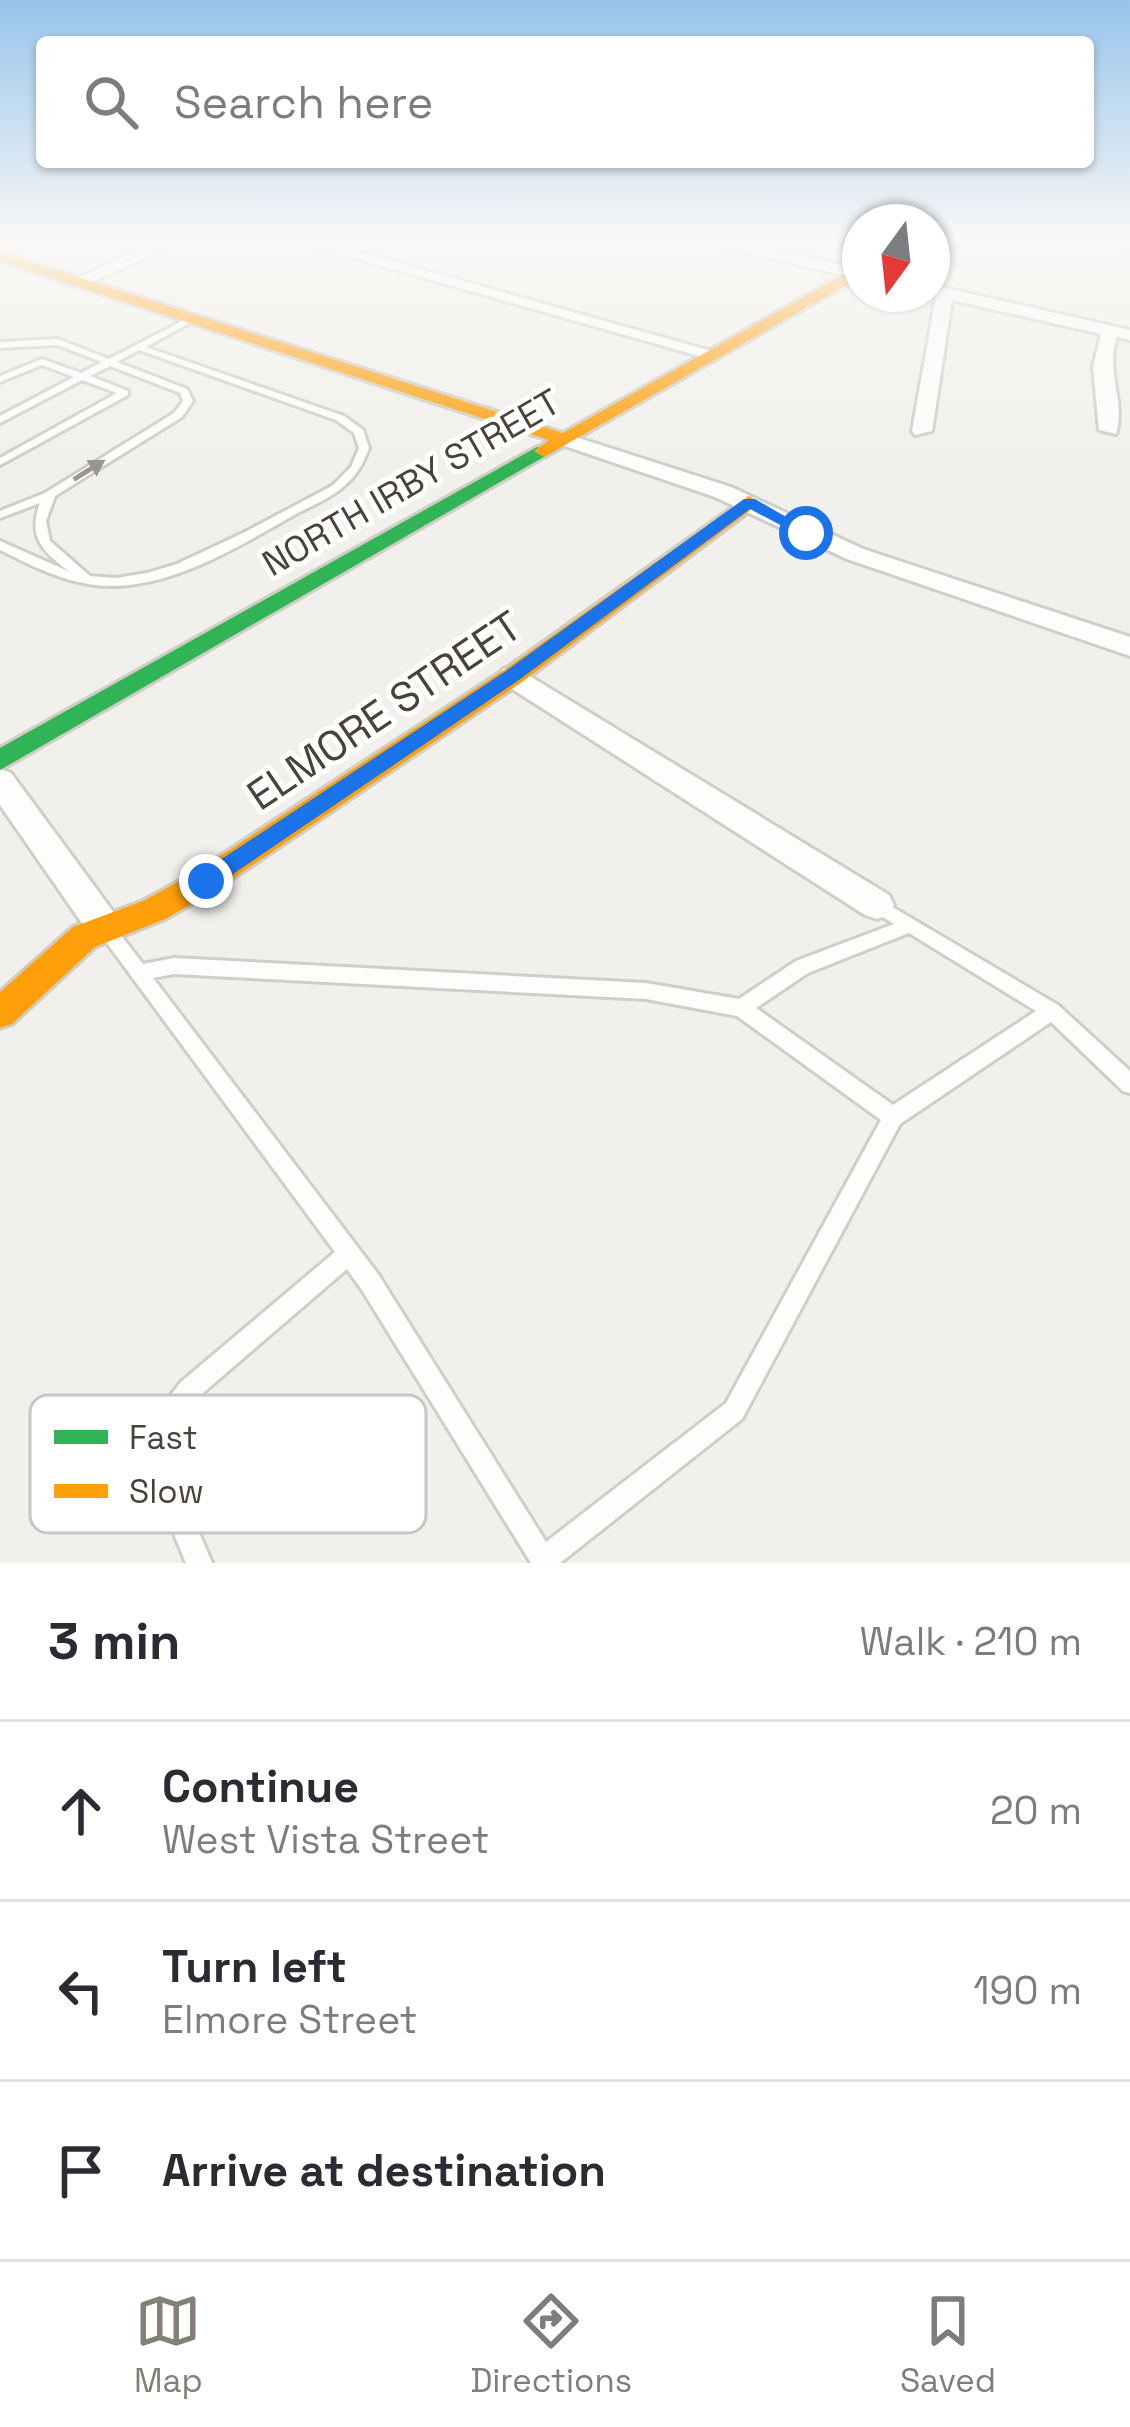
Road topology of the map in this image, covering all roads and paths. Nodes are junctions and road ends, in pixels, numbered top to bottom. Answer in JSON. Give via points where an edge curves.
{"nodes":[{"id":1,"x":180,"y":315,"type":"edge"},
{"id":2,"x":570,"y":315,"type":"edge"},
{"id":3,"x":783,"y":315,"type":"edge"},
{"id":4,"x":935,"y":315,"type":"edge"},
{"id":5,"x":1042,"y":315,"type":"edge"},
{"id":6,"x":193,"y":319,"type":"junction"},
{"id":7,"x":1121,"y":333,"type":"edge"},
{"id":8,"x":0,"y":345,"type":"edge"},
{"id":9,"x":138,"y":347,"type":"junction"},
{"id":10,"x":712,"y":354,"type":"junction"},
{"id":11,"x":109,"y":361,"type":"junction"},
{"id":12,"x":82,"y":376,"type":"junction"},
{"id":13,"x":0,"y":379,"type":"edge"},
{"id":14,"x":0,"y":420,"type":"edge"},
{"id":15,"x":1109,"y":430,"type":"dead end"},
{"id":16,"x":922,"y":431,"type":"dead end"},
{"id":17,"x":560,"y":438,"type":"junction"},
{"id":18,"x":0,"y":462,"type":"edge"},
{"id":19,"x":50,"y":494,"type":"junction"},
{"id":20,"x":749,"y":502,"type":"junction"},
{"id":21,"x":0,"y":515,"type":"edge"},
{"id":22,"x":0,"y":545,"type":"edge"},
{"id":23,"x":92,"y":581,"type":"junction"},
{"id":24,"x":1130,"y":647,"type":"edge"},
{"id":25,"x":513,"y":676,"type":"junction"},
{"id":26,"x":0,"y":760,"type":"edge"},
{"id":27,"x":0,"y":781,"type":"edge"},
{"id":28,"x":877,"y":904,"type":"joint"},
{"id":29,"x":911,"y":925,"type":"junction"},
{"id":30,"x":105,"y":928,"type":"junction"},
{"id":31,"x":139,"y":973,"type":"junction"},
{"id":32,"x":741,"y":1008,"type":"junction"},
{"id":33,"x":1052,"y":1011,"type":"junction"},
{"id":34,"x":0,"y":1012,"type":"edge"},
{"id":35,"x":1130,"y":1084,"type":"edge"},
{"id":36,"x":893,"y":1117,"type":"junction"},
{"id":37,"x":349,"y":1254,"type":"junction"},
{"id":38,"x":185,"y":1395,"type":"edge"},
{"id":39,"x":187,"y":1533,"type":"edge"},
{"id":40,"x":544,"y":1562,"type":"edge"},
{"id":41,"x":200,"y":1563,"type":"edge"}],
"edges":[{"from":1,"to":6,"type":"street"},
{"from":2,"to":10,"type":"street"},
{"from":3,"to":10,"type":"street","name":"NORTH IRBY STREET"},
{"from":4,"to":16,"type":"street"},
{"from":5,"to":7,"type":"street"},
{"from":6,"to":9,"type":"lane"},
{"from":6,"to":17,"type":"street"},
{"from":7,"to":15,"type":"street","via":[[1100,367]]},
{"from":8,"to":11,"type":"lane","via":[[58,342]]},
{"from":9,"to":11,"type":"lane"},
{"from":9,"to":23,"type":"lane","via":[[340,418],[364,448],[336,488],[182,566],[136,580]]},
{"from":10,"to":17,"type":"street","name":"NORTH IRBY STREET"},
{"from":11,"to":12,"type":"lane"},
{"from":19,"to":11,"type":"lane","one_way":true,"via":[[178,415],[188,401],[184,391]]},
{"from":12,"to":13,"type":"lane","via":[[42,362]]},
{"from":12,"to":14,"type":"lane"},
{"from":12,"to":18,"type":"lane","via":[[124,393]]},
{"from":17,"to":20,"type":"street"},
{"from":17,"to":26,"type":"street","name":"NORTH IRBY STREET"},
{"from":19,"to":21,"type":"lane"},
{"from":19,"to":23,"type":"lane","via":[[38,525],[46,545]]},
{"from":20,"to":24,"type":"street","via":[[855,554]]},
{"from":20,"to":25,"type":"street","name":"ELMORE STREET"},
{"from":22,"to":23,"type":"lane"},
{"from":25,"to":28,"type":"street"},
{"from":25,"to":30,"type":"street","name":"ELMORE STREET","via":[[179,898]]},
{"from":27,"to":30,"type":"street"},
{"from":28,"to":29,"type":"lane"},
{"from":29,"to":32,"type":"lane","via":[[802,967]]},
{"from":29,"to":33,"type":"lane"},
{"from":30,"to":31,"type":"lane"},
{"from":30,"to":34,"type":"street","name":"ELMORE STREET","via":[[69,946]]},
{"from":31,"to":32,"type":"lane","via":[[174,966],[646,992]]},
{"from":31,"to":37,"type":"lane"},
{"from":32,"to":36,"type":"lane"},
{"from":33,"to":35,"type":"lane"},
{"from":33,"to":36,"type":"lane"},
{"from":36,"to":40,"type":"lane","via":[[734,1412]]},
{"from":37,"to":38,"type":"lane"},
{"from":37,"to":40,"type":"lane"},
{"from":39,"to":41,"type":"lane"}]}
